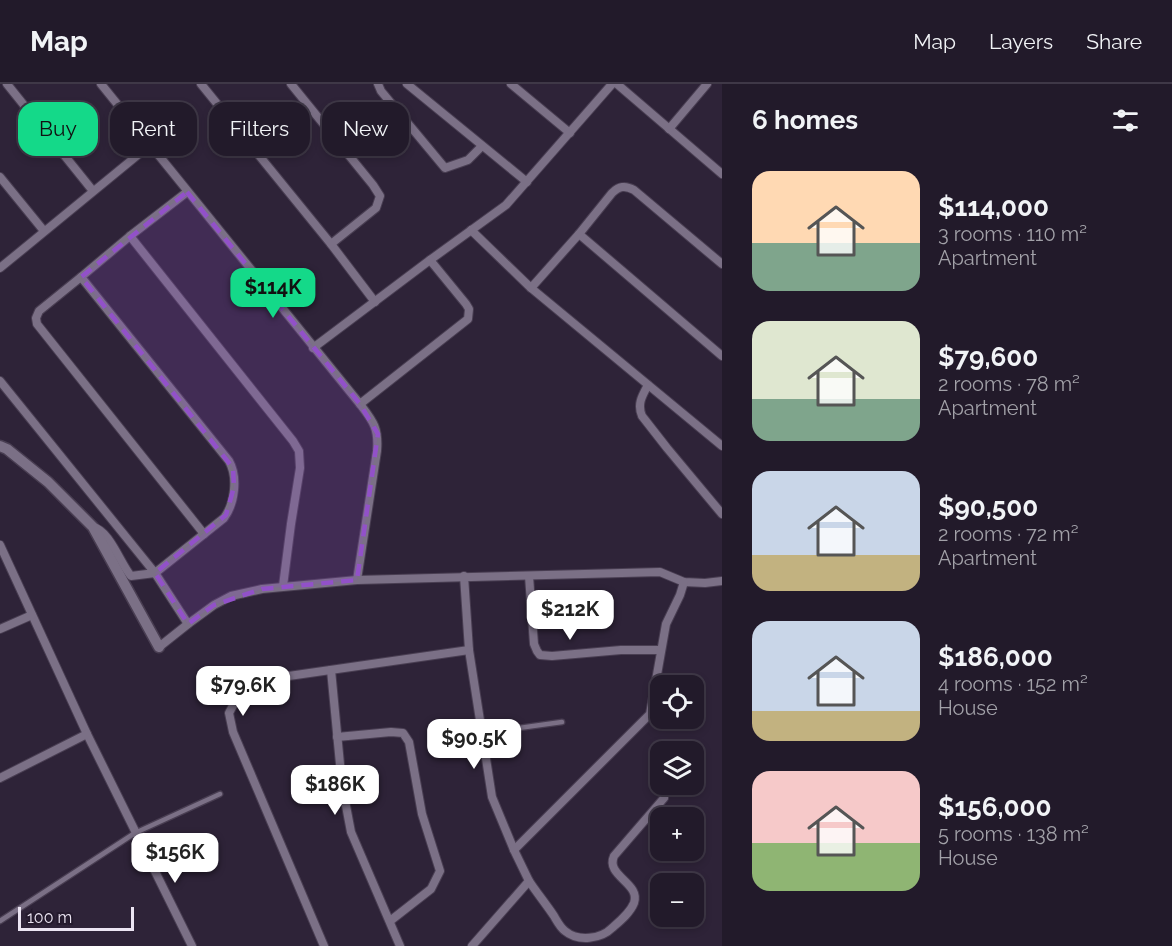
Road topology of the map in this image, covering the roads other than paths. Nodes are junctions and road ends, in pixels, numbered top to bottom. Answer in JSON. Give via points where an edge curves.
{"nodes":[{"id":1,"x":7,"y":84,"type":"edge"},
{"id":2,"x":100,"y":84,"type":"edge"},
{"id":3,"x":201,"y":84,"type":"edge"},
{"id":4,"x":291,"y":84,"type":"edge"},
{"id":5,"x":378,"y":84,"type":"edge"},
{"id":6,"x":407,"y":84,"type":"edge"},
{"id":7,"x":512,"y":84,"type":"edge"},
{"id":8,"x":614,"y":84,"type":"edge"},
{"id":9,"x":707,"y":84,"type":"edge"},
{"id":10,"x":115,"y":102,"type":"edge"},
{"id":11,"x":669,"y":129,"type":"junction"},
{"id":12,"x":570,"y":133,"type":"junction"},
{"id":13,"x":482,"y":146,"type":"junction"},
{"id":14,"x":136,"y":156,"type":"edge"},
{"id":15,"x":159,"y":156,"type":"edge"},
{"id":16,"x":722,"y":174,"type":"edge"},
{"id":17,"x":0,"y":177,"type":"edge"},
{"id":18,"x":527,"y":182,"type":"junction"},
{"id":19,"x":93,"y":191,"type":"junction"},
{"id":20,"x":187,"y":192,"type":"junction"},
{"id":21,"x":471,"y":230,"type":"junction"},
{"id":22,"x":44,"y":231,"type":"junction"},
{"id":23,"x":579,"y":234,"type":"junction"},
{"id":24,"x":130,"y":236,"type":"junction"},
{"id":25,"x":331,"y":244,"type":"junction"},
{"id":26,"x":430,"y":260,"type":"junction"},
{"id":27,"x":722,"y":264,"type":"edge"},
{"id":28,"x":0,"y":268,"type":"edge"},
{"id":29,"x":81,"y":277,"type":"junction"},
{"id":30,"x":531,"y":288,"type":"junction"},
{"id":31,"x":375,"y":302,"type":"junction"},
{"id":32,"x":722,"y":342,"type":"edge"},
{"id":33,"x":314,"y":348,"type":"junction"},
{"id":34,"x":718,"y":353,"type":"edge"},
{"id":35,"x":0,"y":381,"type":"edge"},
{"id":36,"x":648,"y":385,"type":"junction"},
{"id":37,"x":360,"y":404,"type":"junction"},
{"id":38,"x":0,"y":446,"type":"edge"},
{"id":39,"x":722,"y":446,"type":"edge"},
{"id":40,"x":722,"y":514,"type":"edge"},
{"id":41,"x":93,"y":527,"type":"junction"},
{"id":42,"x":204,"y":534,"type":"junction"},
{"id":43,"x":0,"y":545,"type":"edge"},
{"id":44,"x":155,"y":573,"type":"junction"},
{"id":45,"x":464,"y":576,"type":"junction"},
{"id":46,"x":529,"y":576,"type":"junction"},
{"id":47,"x":357,"y":580,"type":"junction"},
{"id":48,"x":722,"y":581,"type":"edge"},
{"id":49,"x":684,"y":582,"type":"junction"},
{"id":50,"x":283,"y":586,"type":"junction"},
{"id":51,"x":32,"y":615,"type":"junction"},
{"id":52,"x":188,"y":624,"type":"junction"},
{"id":53,"x":0,"y":629,"type":"edge"},
{"id":54,"x":159,"y":647,"type":"joint"},
{"id":55,"x":470,"y":650,"type":"junction"},
{"id":56,"x":661,"y":650,"type":"junction"},
{"id":57,"x":331,"y":670,"type":"junction"},
{"id":58,"x":562,"y":722,"type":"dead end"},
{"id":59,"x":482,"y":733,"type":"junction"},
{"id":60,"x":87,"y":734,"type":"junction"},
{"id":61,"x":337,"y":736,"type":"junction"},
{"id":62,"x":0,"y":778,"type":"edge"},
{"id":63,"x":220,"y":794,"type":"dead end"},
{"id":64,"x":664,"y":798,"type":"dead end"},
{"id":65,"x":135,"y":833,"type":"junction"},
{"id":66,"x":514,"y":850,"type":"junction"},
{"id":67,"x":529,"y":881,"type":"junction"},
{"id":68,"x":0,"y":921,"type":"edge"},
{"id":69,"x":390,"y":921,"type":"junction"},
{"id":70,"x":475,"y":945,"type":"edge"},
{"id":71,"x":192,"y":946,"type":"edge"},
{"id":72,"x":324,"y":946,"type":"edge"},
{"id":73,"x":400,"y":946,"type":"edge"}],
"edges":[{"from":1,"to":19,"type":"street"},
{"from":2,"to":10,"type":"street"},
{"from":3,"to":25,"type":"street"},
{"from":4,"to":25,"type":"street","via":[[380,196],[376,208]]},
{"from":5,"to":13,"type":"street","via":[[445,168],[468,160]]},
{"from":6,"to":13,"type":"street"},
{"from":7,"to":12,"type":"street"},
{"from":8,"to":11,"type":"street"},
{"from":8,"to":12,"type":"street"},
{"from":9,"to":11,"type":"street"},
{"from":11,"to":16,"type":"street"},
{"from":12,"to":18,"type":"street"},
{"from":13,"to":18,"type":"street"},
{"from":14,"to":19,"type":"street"},
{"from":15,"to":20,"type":"street"},
{"from":17,"to":22,"type":"street"},
{"from":18,"to":21,"type":"street","via":[[500,210]]},
{"from":19,"to":22,"type":"street"},
{"from":20,"to":24,"type":"street"},
{"from":20,"to":33,"type":"street"},
{"from":21,"to":26,"type":"street"},
{"from":21,"to":30,"type":"street"},
{"from":22,"to":28,"type":"street"},
{"from":23,"to":27,"type":"street","via":[[617,188],[628,187]]},
{"from":23,"to":30,"type":"street"},
{"from":23,"to":34,"type":"street"},
{"from":24,"to":29,"type":"street"},
{"from":24,"to":50,"type":"street","via":[[299,450],[300,468]]},
{"from":25,"to":31,"type":"street"},
{"from":26,"to":31,"type":"street"},
{"from":26,"to":37,"type":"street","via":[[466,303],[468,319]]},
{"from":29,"to":42,"type":"street","via":[[231,464],[235,479],[229,511]]},
{"from":29,"to":42,"type":"street","via":[[39,311],[37,324]]},
{"from":30,"to":36,"type":"street"},
{"from":31,"to":33,"type":"street"},
{"from":32,"to":34,"type":"street"},
{"from":33,"to":37,"type":"street"},
{"from":35,"to":44,"type":"street"},
{"from":36,"to":39,"type":"street"},
{"from":36,"to":40,"type":"street","via":[[639,404],[642,416]]},
{"from":37,"to":47,"type":"street","via":[[375,426],[378,441]]},
{"from":38,"to":41,"type":"street","via":[[48,482]]},
{"from":41,"to":44,"type":"street","via":[[105,535],[131,576]]},
{"from":41,"to":54,"type":"street"},
{"from":42,"to":44,"type":"street"},
{"from":43,"to":51,"type":"street"},
{"from":44,"to":52,"type":"street"},
{"from":45,"to":46,"type":"street"},
{"from":45,"to":47,"type":"street"},
{"from":45,"to":55,"type":"street"},
{"from":46,"to":49,"type":"street","via":[[660,572]]},
{"from":46,"to":56,"type":"street","via":[[534,644],[540,655]]},
{"from":47,"to":50,"type":"street"},
{"from":48,"to":49,"type":"street"},
{"from":49,"to":56,"type":"street","via":[[666,624]]},
{"from":50,"to":52,"type":"street","via":[[231,596]]},
{"from":51,"to":53,"type":"street"},
{"from":51,"to":60,"type":"street"},
{"from":52,"to":54,"type":"street"},
{"from":55,"to":57,"type":"street"},
{"from":55,"to":59,"type":"street"},
{"from":56,"to":66,"type":"street","via":[[650,714]]},
{"from":57,"to":61,"type":"street"},
{"from":57,"to":72,"type":"street","via":[[261,680],[237,698],[230,713],[233,732]]},
{"from":58,"to":59,"type":"lane"},
{"from":59,"to":66,"type":"street","via":[[492,797]]},
{"from":60,"to":62,"type":"street"},
{"from":60,"to":65,"type":"street"},
{"from":61,"to":69,"type":"street","via":[[351,832]]},
{"from":61,"to":69,"type":"street","via":[[391,732],[402,733],[409,742],[422,814],[440,871],[431,889]]},
{"from":63,"to":65,"type":"lane"},
{"from":64,"to":67,"type":"street","via":[[614,856],[612,867],[635,897],[634,905],[609,931],[585,938],[566,932]]},
{"from":65,"to":68,"type":"lane"},
{"from":65,"to":71,"type":"street"},
{"from":66,"to":67,"type":"street"},
{"from":67,"to":70,"type":"street"},
{"from":69,"to":73,"type":"street"}]}
